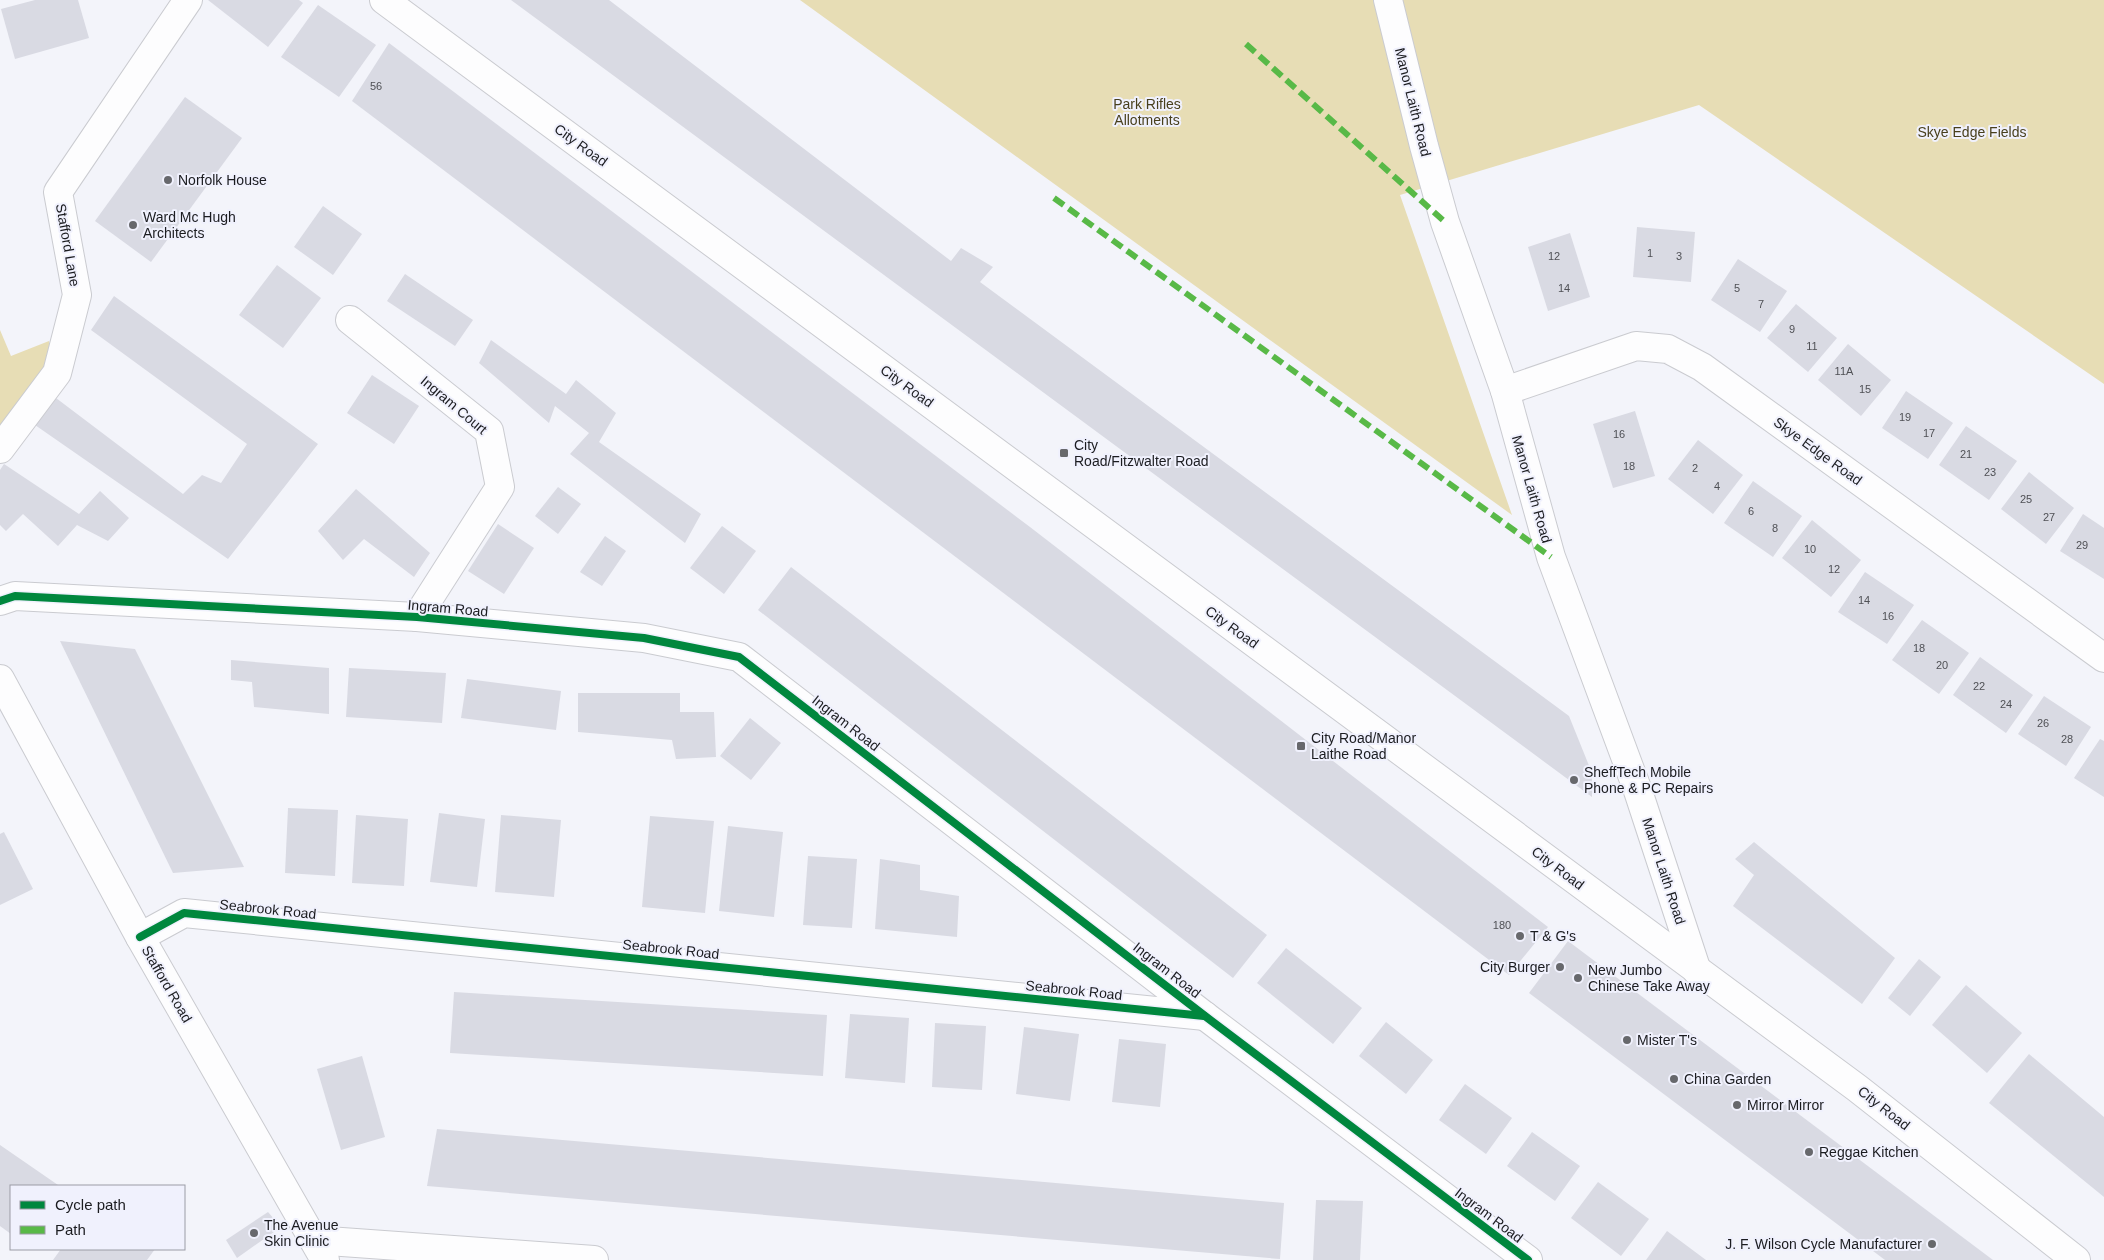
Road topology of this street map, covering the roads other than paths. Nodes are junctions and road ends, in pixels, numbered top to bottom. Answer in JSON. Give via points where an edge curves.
{"nodes":[{"id":1,"x":188,"y":0,"type":"edge"},
{"id":2,"x":384,"y":0,"type":"edge"},
{"id":3,"x":1388,"y":0,"type":"edge"},
{"id":4,"x":350,"y":320,"type":"dead end"},
{"id":5,"x":1505,"y":390,"type":"junction"},
{"id":6,"x":0,"y":448,"type":"edge"},
{"id":7,"x":0,"y":601,"type":"edge"},
{"id":8,"x":417,"y":617,"type":"junction"},
{"id":9,"x":2104,"y":658,"type":"edge"},
{"id":10,"x":0,"y":679,"type":"edge"},
{"id":11,"x":140,"y":937,"type":"junction"},
{"id":12,"x":1697,"y":971,"type":"junction"},
{"id":13,"x":1205,"y":1016,"type":"junction"},
{"id":14,"x":319,"y":1250,"type":"edge"},
{"id":15,"x":594,"y":1260,"type":"edge"},
{"id":16,"x":1528,"y":1260,"type":"edge"},
{"id":17,"x":2076,"y":1260,"type":"edge"}],
"edges":[{"from":1,"to":6,"type":"street","name":"Stafford Lane","via":[[58,192],[77,295],[56,373]]},
{"from":2,"to":12,"type":"street","name":"City Road"},
{"from":3,"to":5,"type":"street","name":"Manor Laith Road","via":[[1445,222]]},
{"from":4,"to":8,"type":"street","name":"Ingram Court","via":[[489,431],[500,487]]},
{"from":5,"to":9,"type":"street","name":"Skye Edge Road","via":[[1636,346],[1668,349],[1702,366]]},
{"from":5,"to":12,"type":"street","name":"Manor Laith Road","via":[[1552,557],[1638,791]]},
{"from":7,"to":8,"type":"street","name":"Ingram Road","via":[[15,596]]},
{"from":8,"to":13,"type":"street","name":"Ingram Road","via":[[644,638],[739,657]]},
{"from":10,"to":11,"type":"street","name":"Stafford Road"},
{"from":11,"to":13,"type":"street","name":"Seabrook Road","via":[[184,913]]},
{"from":11,"to":14,"type":"street","name":"Stafford Road"},
{"from":12,"to":17,"type":"street","name":"City Road","via":[[1857,1088]]},
{"from":13,"to":16,"type":"street","name":"Ingram Road"},
{"from":14,"to":15,"type":"street"}]}
